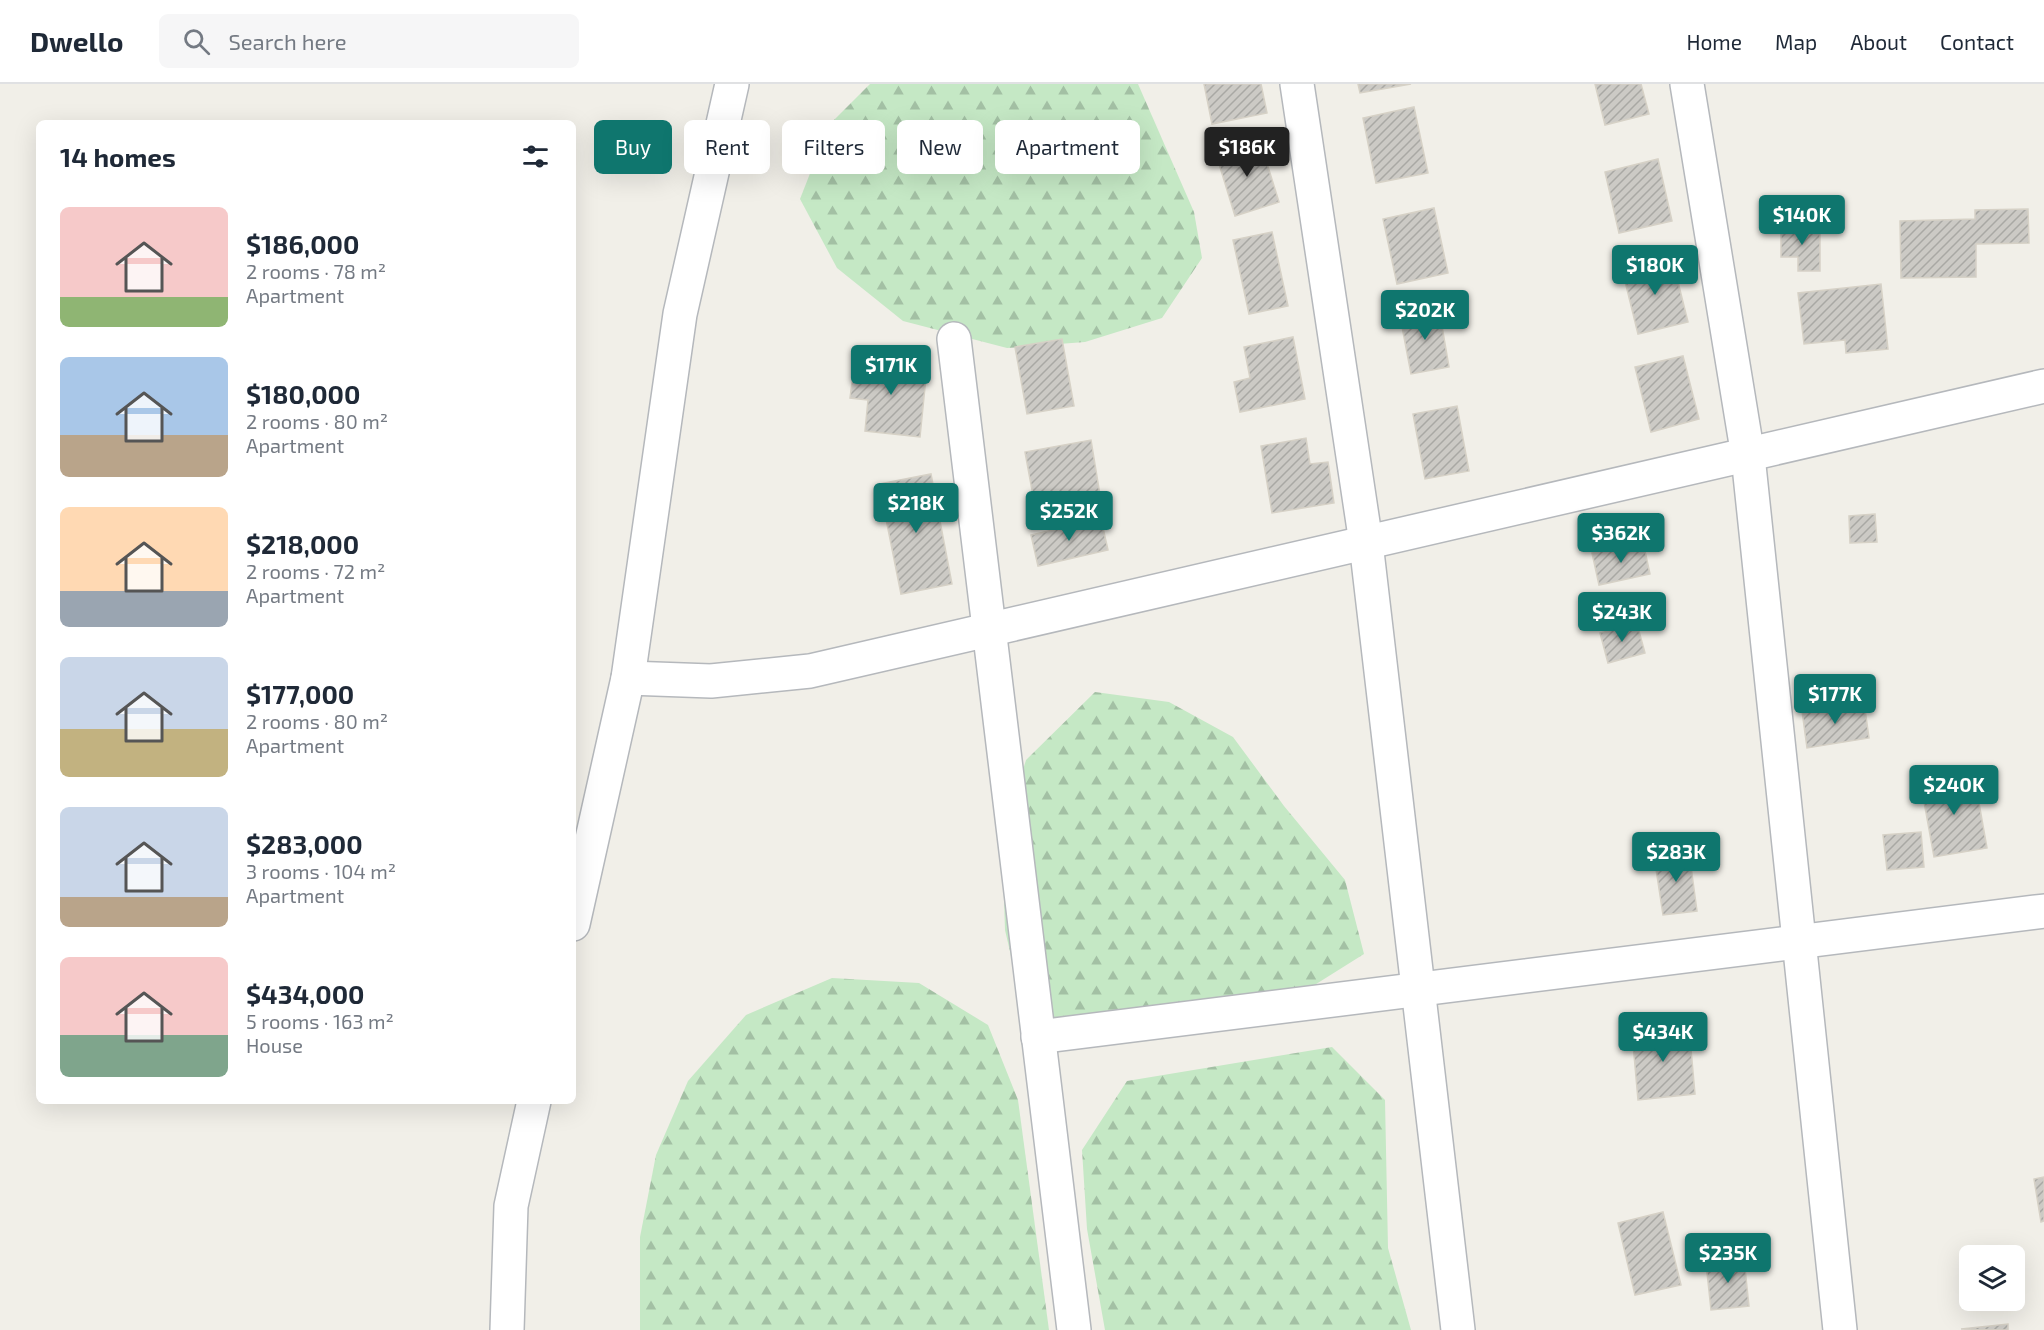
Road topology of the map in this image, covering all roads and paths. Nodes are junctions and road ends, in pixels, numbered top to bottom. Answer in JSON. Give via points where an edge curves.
{"nodes":[{"id":1,"x":732,"y":84,"type":"edge"},
{"id":2,"x":1297,"y":84,"type":"edge"},
{"id":3,"x":1687,"y":84,"type":"edge"},
{"id":4,"x":954,"y":339,"type":"dead end"},
{"id":5,"x":2044,"y":386,"type":"edge"},
{"id":6,"x":1748,"y":456,"type":"junction"},
{"id":7,"x":1365,"y":543,"type":"junction"},
{"id":8,"x":989,"y":629,"type":"junction"},
{"id":9,"x":628,"y":678,"type":"junction"},
{"id":10,"x":576,"y":911,"type":"edge"},
{"id":11,"x":2044,"y":911,"type":"edge"},
{"id":12,"x":1799,"y":942,"type":"junction"},
{"id":13,"x":1418,"y":990,"type":"junction"},
{"id":14,"x":1038,"y":1037,"type":"junction"},
{"id":15,"x":533,"y":1104,"type":"edge"},
{"id":16,"x":507,"y":1330,"type":"edge"},
{"id":17,"x":1074,"y":1330,"type":"edge"},
{"id":18,"x":1458,"y":1330,"type":"edge"},
{"id":19,"x":1840,"y":1330,"type":"edge"}],
"edges":[{"from":1,"to":9,"type":"street","via":[[680,314]]},
{"from":2,"to":7,"type":"street"},
{"from":3,"to":6,"type":"street"},
{"from":4,"to":8,"type":"street"},
{"from":5,"to":6,"type":"street"},
{"from":6,"to":7,"type":"street"},
{"from":6,"to":12,"type":"street"},
{"from":7,"to":8,"type":"street"},
{"from":7,"to":13,"type":"street"},
{"from":8,"to":9,"type":"street","via":[[810,670],[711,681]]},
{"from":8,"to":14,"type":"street"},
{"from":9,"to":10,"type":"street"},
{"from":11,"to":12,"type":"street"},
{"from":12,"to":13,"type":"street"},
{"from":12,"to":19,"type":"street"},
{"from":13,"to":14,"type":"street"},
{"from":13,"to":18,"type":"street"},
{"from":14,"to":17,"type":"street"},
{"from":15,"to":16,"type":"street","via":[[511,1206]]}]}
